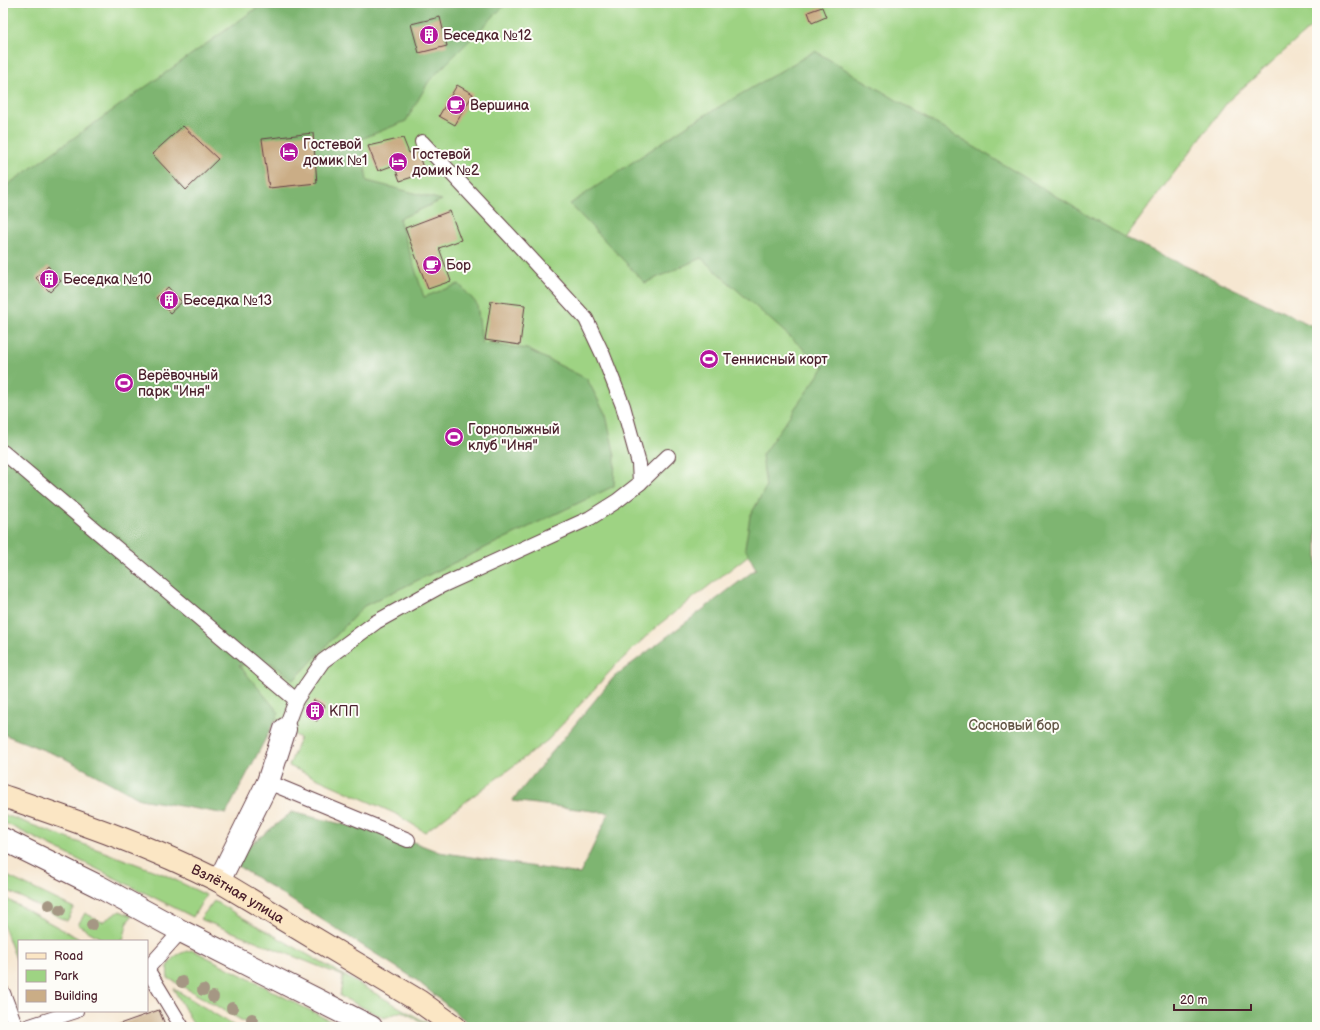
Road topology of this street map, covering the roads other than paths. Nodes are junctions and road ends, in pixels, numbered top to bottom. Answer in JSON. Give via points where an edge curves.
{"nodes":[{"id":1,"x":422,"y":142,"type":"dead end"},
{"id":2,"x":3,"y":452,"type":"edge"},
{"id":3,"x":668,"y":456,"type":"dead end"},
{"id":4,"x":640,"y":483,"type":"junction"},
{"id":5,"x":296,"y":700,"type":"junction"},
{"id":6,"x":285,"y":729,"type":"joint"},
{"id":7,"x":268,"y":782,"type":"junction"},
{"id":8,"x":3,"y":796,"type":"edge"},
{"id":9,"x":3,"y":839,"type":"edge"},
{"id":10,"x":408,"y":840,"type":"dead end"},
{"id":11,"x":219,"y":881,"type":"junction"},
{"id":12,"x":181,"y":931,"type":"junction"},
{"id":13,"x":148,"y":968,"type":"edge"},
{"id":14,"x":148,"y":971,"type":"edge"},
{"id":15,"x":3,"y":993,"type":"edge"},
{"id":16,"x":73,"y":1012,"type":"edge"},
{"id":17,"x":16,"y":1027,"type":"edge"},
{"id":18,"x":27,"y":1027,"type":"edge"},
{"id":19,"x":182,"y":1027,"type":"edge"},
{"id":20,"x":371,"y":1027,"type":"edge"},
{"id":21,"x":455,"y":1027,"type":"edge"}],
"edges":[{"from":1,"to":4,"type":"lane","via":[[586,319],[623,406],[639,464]]},
{"from":2,"to":5,"type":"lane"},
{"from":3,"to":4,"type":"lane"},
{"from":4,"to":5,"type":"lane","via":[[590,518],[441,586],[376,622],[323,661]]},
{"from":5,"to":6,"type":"lane"},
{"from":6,"to":7,"type":"street"},
{"from":7,"to":10,"type":"lane"},
{"from":7,"to":11,"type":"street"},
{"from":8,"to":11,"type":"main road","name":"Взлётная улица","via":[[184,863]]},
{"from":9,"to":12,"type":"street"},
{"from":11,"to":21,"type":"main road","name":"Взлётная улица","via":[[419,1001]]},
{"from":12,"to":13,"type":"lane"},
{"from":12,"to":20,"type":"street"},
{"from":14,"to":19,"type":"lane"},
{"from":15,"to":17,"type":"lane"},
{"from":16,"to":18,"type":"lane"}]}
